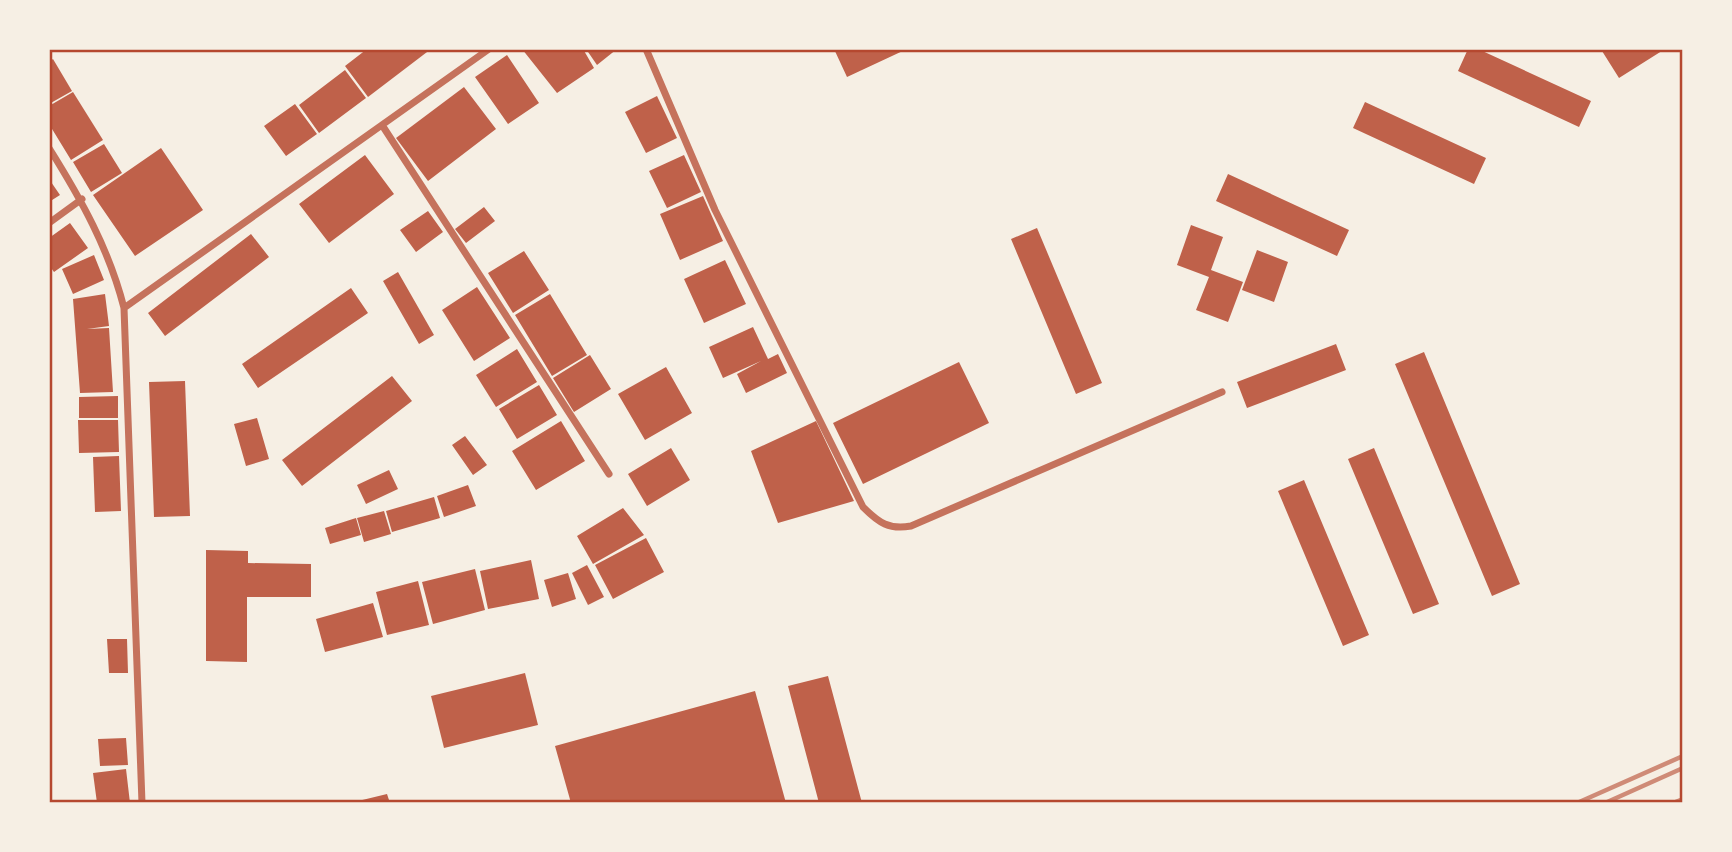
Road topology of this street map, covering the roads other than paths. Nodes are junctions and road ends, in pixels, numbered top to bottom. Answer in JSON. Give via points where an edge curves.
{"nodes":[{"id":1,"x":489,"y":49,"type":"edge"},
{"id":2,"x":646,"y":49,"type":"edge"},
{"id":3,"x":382,"y":125,"type":"junction"},
{"id":4,"x":49,"y":148,"type":"edge"},
{"id":5,"x":82,"y":199,"type":"junction"},
{"id":6,"x":49,"y":223,"type":"edge"},
{"id":7,"x":124,"y":307,"type":"junction"},
{"id":8,"x":1223,"y":392,"type":"dead end"},
{"id":9,"x":609,"y":474,"type":"dead end"},
{"id":10,"x":142,"y":803,"type":"edge"}],
"edges":[{"from":1,"to":3,"type":"street"},
{"from":2,"to":8,"type":"street","via":[[715,210],[863,508],[878,523],[896,529],[911,526]]},
{"from":3,"to":7,"type":"street"},
{"from":3,"to":9,"type":"street"},
{"from":4,"to":5,"type":"street"},
{"from":5,"to":6,"type":"street"},
{"from":5,"to":7,"type":"street","via":[[114,270]]},
{"from":7,"to":10,"type":"street"}]}
